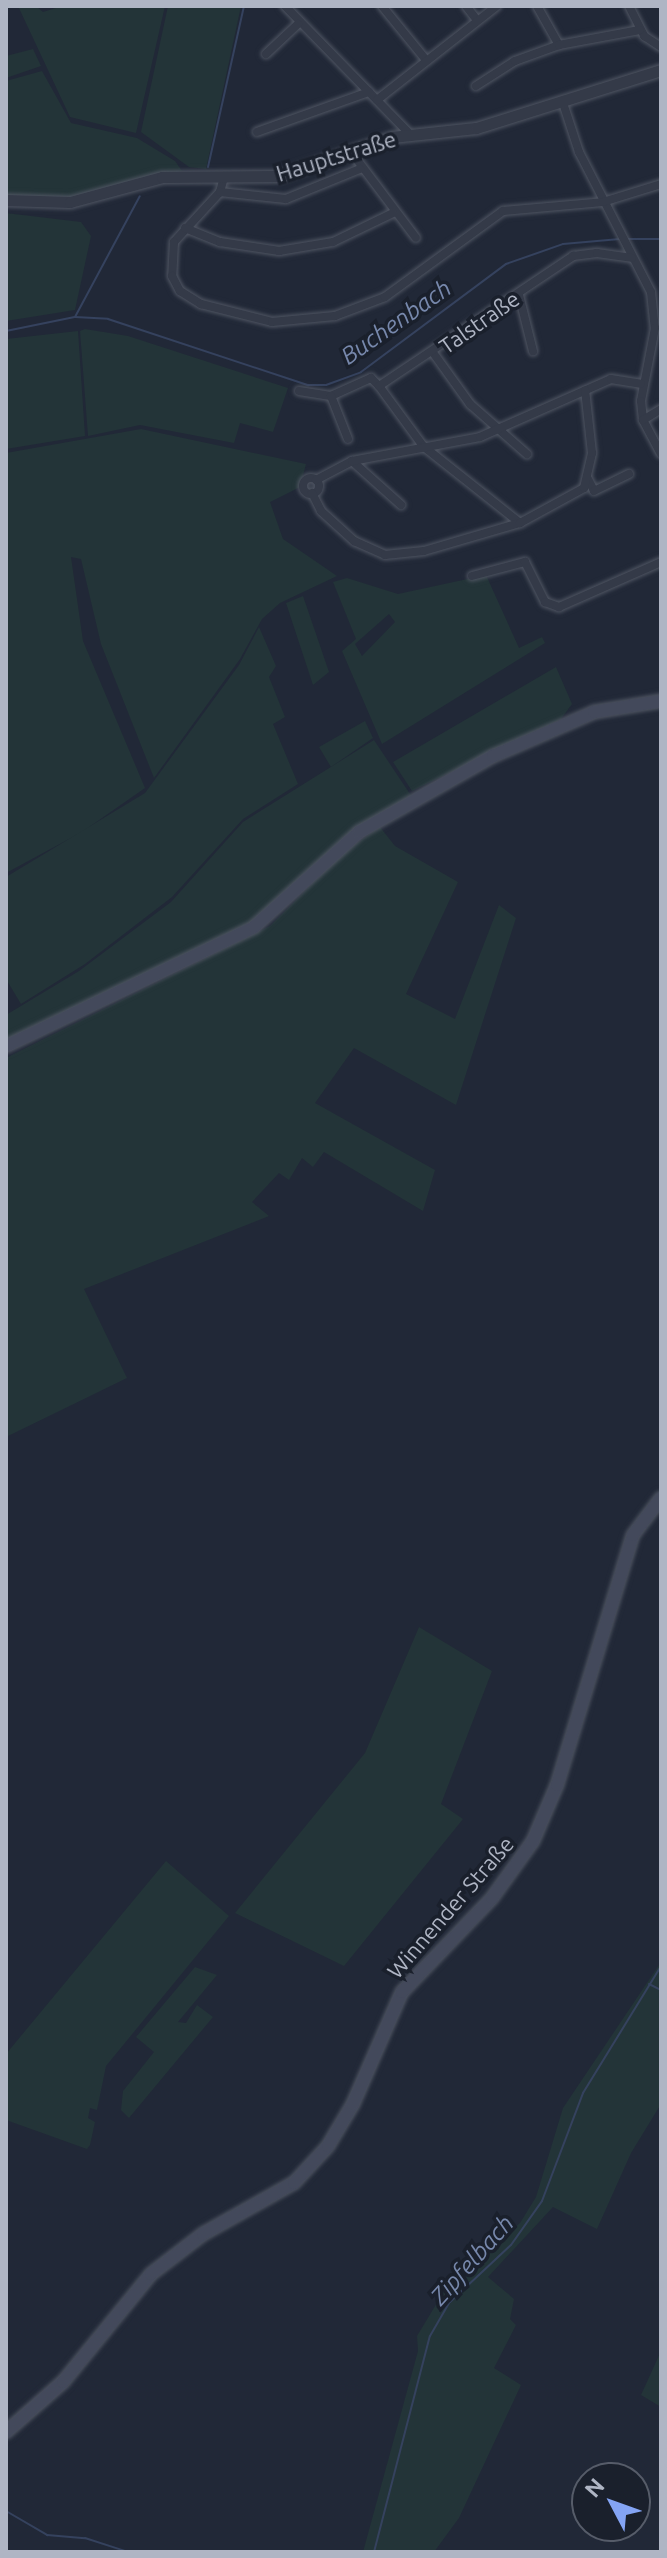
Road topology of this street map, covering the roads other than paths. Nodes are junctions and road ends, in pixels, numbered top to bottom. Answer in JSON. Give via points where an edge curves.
{"nodes":[{"id":1,"x":285,"y":6,"type":"edge"},
{"id":2,"x":382,"y":6,"type":"edge"},
{"id":3,"x":466,"y":6,"type":"edge"},
{"id":4,"x":497,"y":6,"type":"edge"},
{"id":5,"x":537,"y":6,"type":"edge"},
{"id":6,"x":629,"y":6,"type":"edge"},
{"id":7,"x":477,"y":20,"type":"junction"},
{"id":8,"x":298,"y":24,"type":"junction"},
{"id":9,"x":640,"y":30,"type":"junction"},
{"id":10,"x":559,"y":45,"type":"junction"},
{"id":11,"x":661,"y":47,"type":"edge"},
{"id":12,"x":266,"y":54,"type":"dead end"},
{"id":13,"x":426,"y":60,"type":"junction"},
{"id":14,"x":661,"y":70,"type":"edge"},
{"id":15,"x":476,"y":86,"type":"dead end"},
{"id":16,"x":369,"y":92,"type":"junction"},
{"id":17,"x":377,"y":100,"type":"junction"},
{"id":18,"x":563,"y":103,"type":"junction"},
{"id":19,"x":257,"y":132,"type":"dead end"},
{"id":20,"x":409,"y":133,"type":"junction"},
{"id":21,"x":352,"y":153,"type":"junction"},
{"id":22,"x":360,"y":169,"type":"junction"},
{"id":23,"x":224,"y":177,"type":"junction"},
{"id":24,"x":661,"y":184,"type":"edge"},
{"id":25,"x":220,"y":192,"type":"junction"},
{"id":26,"x":6,"y":200,"type":"edge"},
{"id":27,"x":603,"y":202,"type":"junction"},
{"id":28,"x":393,"y":213,"type":"junction"},
{"id":29,"x":185,"y":228,"type":"junction"},
{"id":30,"x":416,"y":238,"type":"dead end"},
{"id":31,"x":632,"y":258,"type":"junction"},
{"id":32,"x":661,"y":287,"type":"edge"},
{"id":33,"x":651,"y":292,"type":"junction"},
{"id":34,"x":519,"y":295,"type":"junction"},
{"id":35,"x":658,"y":329,"type":"edge"},
{"id":36,"x":533,"y":351,"type":"dead end"},
{"id":37,"x":434,"y":354,"type":"junction"},
{"id":38,"x":641,"y":384,"type":"junction"},
{"id":39,"x":379,"y":386,"type":"junction"},
{"id":40,"x":585,"y":390,"type":"junction"},
{"id":41,"x":299,"y":391,"type":"dead end"},
{"id":42,"x":331,"y":396,"type":"junction"},
{"id":43,"x":661,"y":409,"type":"edge"},
{"id":44,"x":643,"y":420,"type":"junction"},
{"id":45,"x":499,"y":431,"type":"junction"},
{"id":46,"x":348,"y":439,"type":"dead end"},
{"id":47,"x":423,"y":446,"type":"junction"},
{"id":48,"x":527,"y":454,"type":"dead end"},
{"id":49,"x":661,"y":454,"type":"edge"},
{"id":50,"x":352,"y":461,"type":"junction"},
{"id":51,"x":629,"y":474,"type":"dead end"},
{"id":52,"x":588,"y":479,"type":"junction"},
{"id":53,"x":401,"y":505,"type":"dead end"},
{"id":54,"x":520,"y":523,"type":"junction"},
{"id":55,"x":661,"y":562,"type":"edge"},
{"id":56,"x":472,"y":576,"type":"dead end"},
{"id":57,"x":661,"y":701,"type":"edge"},
{"id":58,"x":6,"y":1046,"type":"edge"},
{"id":59,"x":661,"y":1498,"type":"edge"},
{"id":60,"x":6,"y":2432,"type":"edge"}],
"edges":[{"from":1,"to":8,"type":"street"},
{"from":2,"to":13,"type":"street"},
{"from":3,"to":7,"type":"street"},
{"from":4,"to":7,"type":"street"},
{"from":5,"to":10,"type":"street"},
{"from":6,"to":9,"type":"street"},
{"from":7,"to":13,"type":"street"},
{"from":8,"to":12,"type":"street"},
{"from":8,"to":16,"type":"street"},
{"from":9,"to":10,"type":"street"},
{"from":9,"to":11,"type":"street"},
{"from":10,"to":15,"type":"street","via":[[515,61]]},
{"from":13,"to":17,"type":"street"},
{"from":14,"to":18,"type":"street","name":"Hauptstraße"},
{"from":16,"to":17,"type":"street"},
{"from":16,"to":19,"type":"street"},
{"from":17,"to":20,"type":"street"},
{"from":18,"to":20,"type":"street","name":"Hauptstraße","via":[[476,128]]},
{"from":18,"to":27,"type":"street"},
{"from":20,"to":21,"type":"street","name":"Hauptstraße"},
{"from":21,"to":22,"type":"street"},
{"from":21,"to":23,"type":"street","name":"Hauptstraße","via":[[279,176]]},
{"from":22,"to":25,"type":"street","via":[[286,199]]},
{"from":22,"to":28,"type":"street"},
{"from":23,"to":25,"type":"street"},
{"from":23,"to":26,"type":"street","name":"Hauptstraße","via":[[162,177],[70,202]]},
{"from":24,"to":27,"type":"street"},
{"from":25,"to":29,"type":"street"},
{"from":27,"to":29,"type":"street","via":[[516,207],[493,214],[385,297],[348,312],[301,320],[235,316],[180,291],[172,276],[171,253]]},
{"from":27,"to":31,"type":"street"},
{"from":28,"to":29,"type":"street","via":[[333,242],[279,251],[220,242]]},
{"from":28,"to":30,"type":"street"},
{"from":31,"to":33,"type":"street"},
{"from":31,"to":34,"type":"street","name":"Talstraße","via":[[573,256]]},
{"from":32,"to":33,"type":"street"},
{"from":33,"to":35,"type":"street"},
{"from":34,"to":36,"type":"street"},
{"from":34,"to":37,"type":"street","name":"Talstraße"},
{"from":35,"to":38,"type":"street"},
{"from":37,"to":39,"type":"street","name":"Talstraße"},
{"from":37,"to":45,"type":"street","via":[[457,390]]},
{"from":38,"to":40,"type":"street","via":[[621,378]]},
{"from":38,"to":44,"type":"street"},
{"from":39,"to":42,"type":"street","name":"Talstraße","via":[[371,378]]},
{"from":39,"to":47,"type":"street"},
{"from":40,"to":45,"type":"street"},
{"from":40,"to":52,"type":"street","via":[[592,453]]},
{"from":41,"to":42,"type":"street"},
{"from":42,"to":46,"type":"street"},
{"from":43,"to":44,"type":"street"},
{"from":44,"to":49,"type":"street"},
{"from":45,"to":47,"type":"street"},
{"from":45,"to":48,"type":"street"},
{"from":47,"to":50,"type":"street"},
{"from":47,"to":54,"type":"street"},
{"from":50,"to":53,"type":"street"},
{"from":50,"to":54,"type":"street","via":[[303,483],[321,511],[354,541],[385,555],[424,551]]},
{"from":51,"to":52,"type":"street","via":[[594,491]]},
{"from":52,"to":54,"type":"street","via":[[578,495]]},
{"from":55,"to":56,"type":"street","via":[[559,607],[545,602],[525,562]]},
{"from":57,"to":58,"type":"main road","via":[[594,712],[493,756],[359,832],[254,927]]},
{"from":59,"to":60,"type":"main road","name":"Winnender Straße","via":[[633,1535],[557,1785],[533,1841],[492,1898],[402,1992],[353,2104],[328,2146],[281,2192],[203,2234],[151,2274],[58,2388]]}]}
